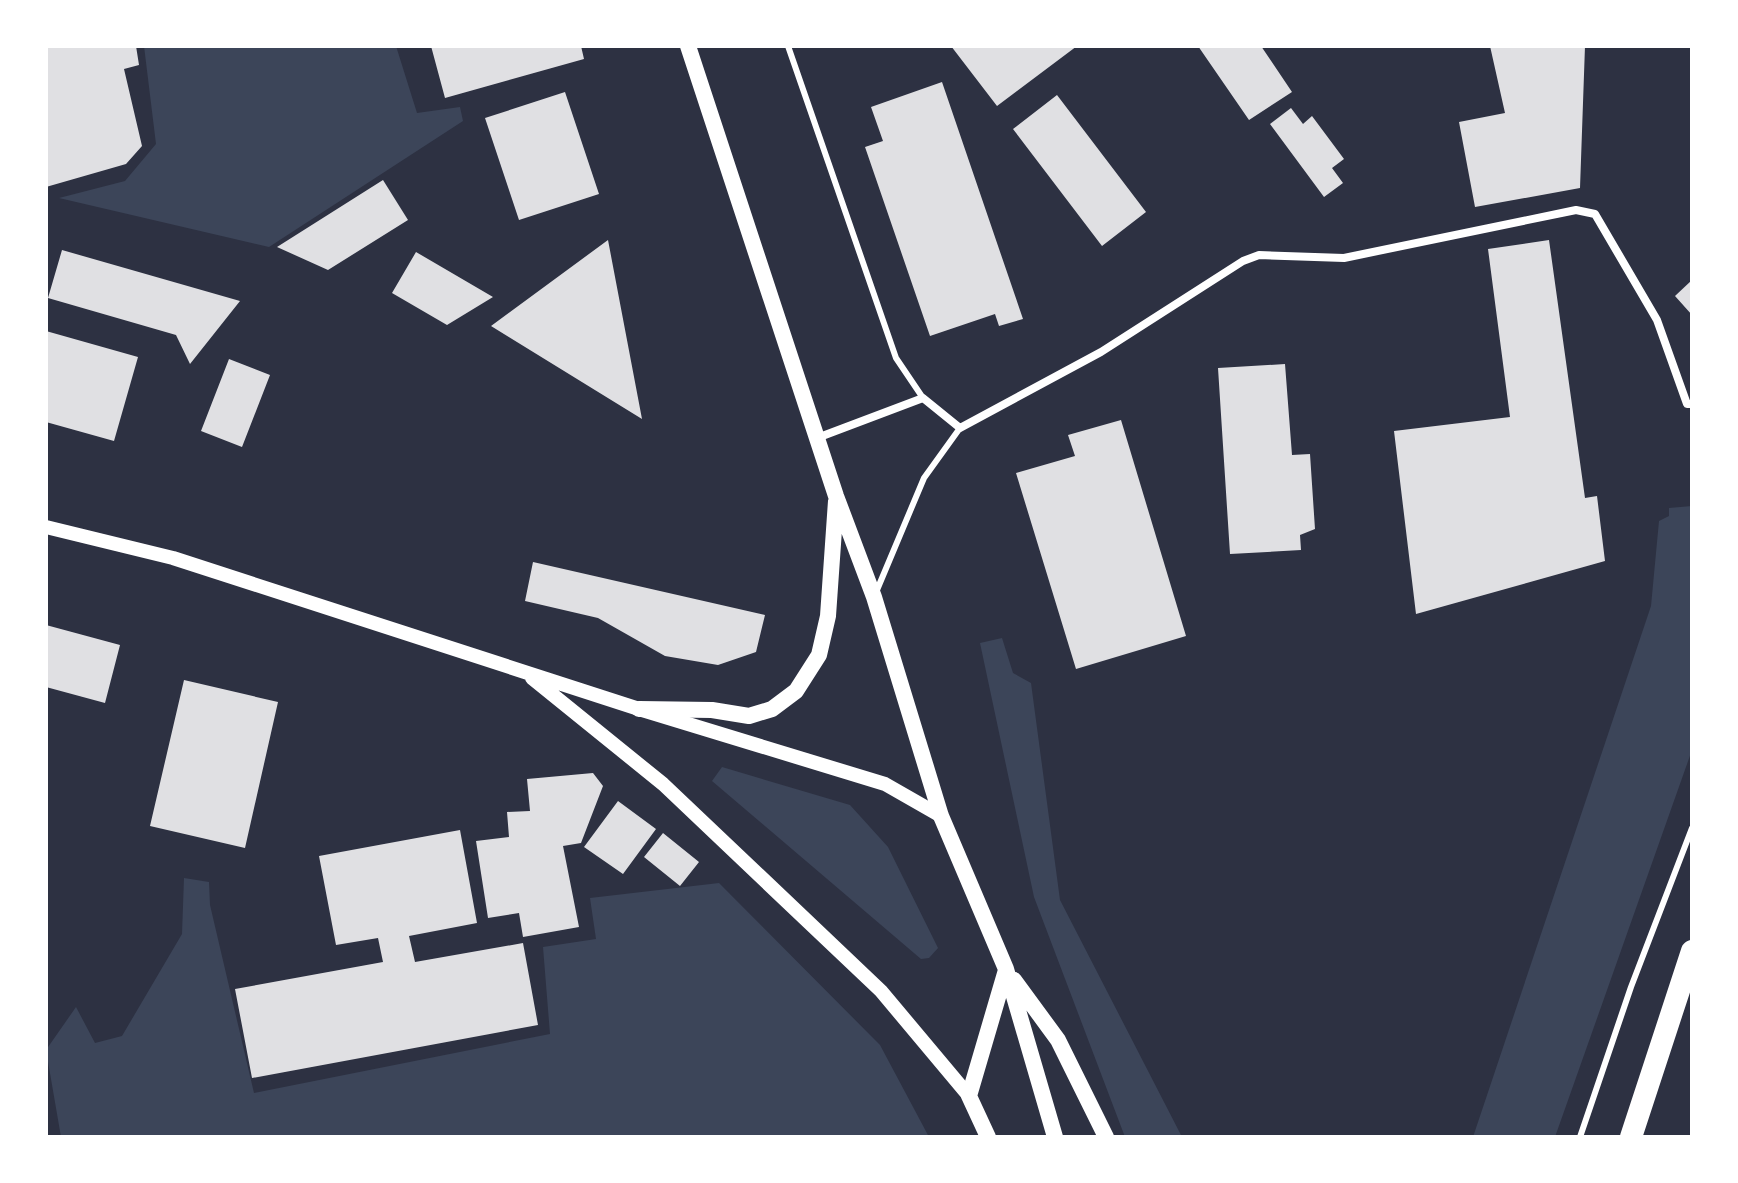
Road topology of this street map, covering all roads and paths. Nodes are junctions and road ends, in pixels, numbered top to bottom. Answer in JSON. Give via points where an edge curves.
{"nodes":[{"id":1,"x":688,"y":46,"type":"edge"},
{"id":2,"x":788,"y":46,"type":"edge"},
{"id":3,"x":923,"y":398,"type":"junction"},
{"id":4,"x":1692,"y":404,"type":"edge"},
{"id":5,"x":960,"y":428,"type":"junction"},
{"id":6,"x":817,"y":438,"type":"junction"},
{"id":7,"x":836,"y":496,"type":"junction"},
{"id":8,"x":46,"y":527,"type":"edge"},
{"id":9,"x":874,"y":597,"type":"junction"},
{"id":10,"x":525,"y":673,"type":"junction"},
{"id":11,"x":639,"y":709,"type":"junction"},
{"id":12,"x":941,"y":816,"type":"junction"},
{"id":13,"x":1692,"y":828,"type":"edge"},
{"id":14,"x":1692,"y":951,"type":"edge"},
{"id":15,"x":1006,"y":969,"type":"junction"},
{"id":16,"x":969,"y":1096,"type":"junction"},
{"id":17,"x":988,"y":1137,"type":"edge"},
{"id":18,"x":1055,"y":1137,"type":"edge"},
{"id":19,"x":1106,"y":1137,"type":"edge"},
{"id":20,"x":1580,"y":1137,"type":"edge"},
{"id":21,"x":1631,"y":1137,"type":"edge"}],
"edges":[{"from":1,"to":6,"type":"main road"},
{"from":2,"to":3,"type":"lane","via":[[896,358]]},
{"from":3,"to":5,"type":"street"},
{"from":3,"to":6,"type":"street"},
{"from":4,"to":5,"type":"street","via":[[1687,404],[1657,320],[1595,214],[1576,210],[1344,258],[1259,255],[1101,352]]},
{"from":5,"to":9,"type":"lane","via":[[924,478]]},
{"from":6,"to":7,"type":"main road"},
{"from":7,"to":9,"type":"main road"},
{"from":7,"to":11,"type":"main road","via":[[828,616],[819,655],[796,691],[772,709],[749,716]]},
{"from":8,"to":10,"type":"street","via":[[173,558]]},
{"from":9,"to":12,"type":"main road"},
{"from":10,"to":11,"type":"street"},
{"from":10,"to":16,"type":"street","via":[[663,784],[870,980]]},
{"from":11,"to":12,"type":"street","via":[[885,784]]},
{"from":12,"to":15,"type":"main road"},
{"from":13,"to":20,"type":"lane"},
{"from":14,"to":21,"type":"highway"},
{"from":15,"to":16,"type":"main road"},
{"from":15,"to":18,"type":"main road"},
{"from":15,"to":19,"type":"main road","via":[[1058,1040]]},
{"from":16,"to":17,"type":"main road"}]}
